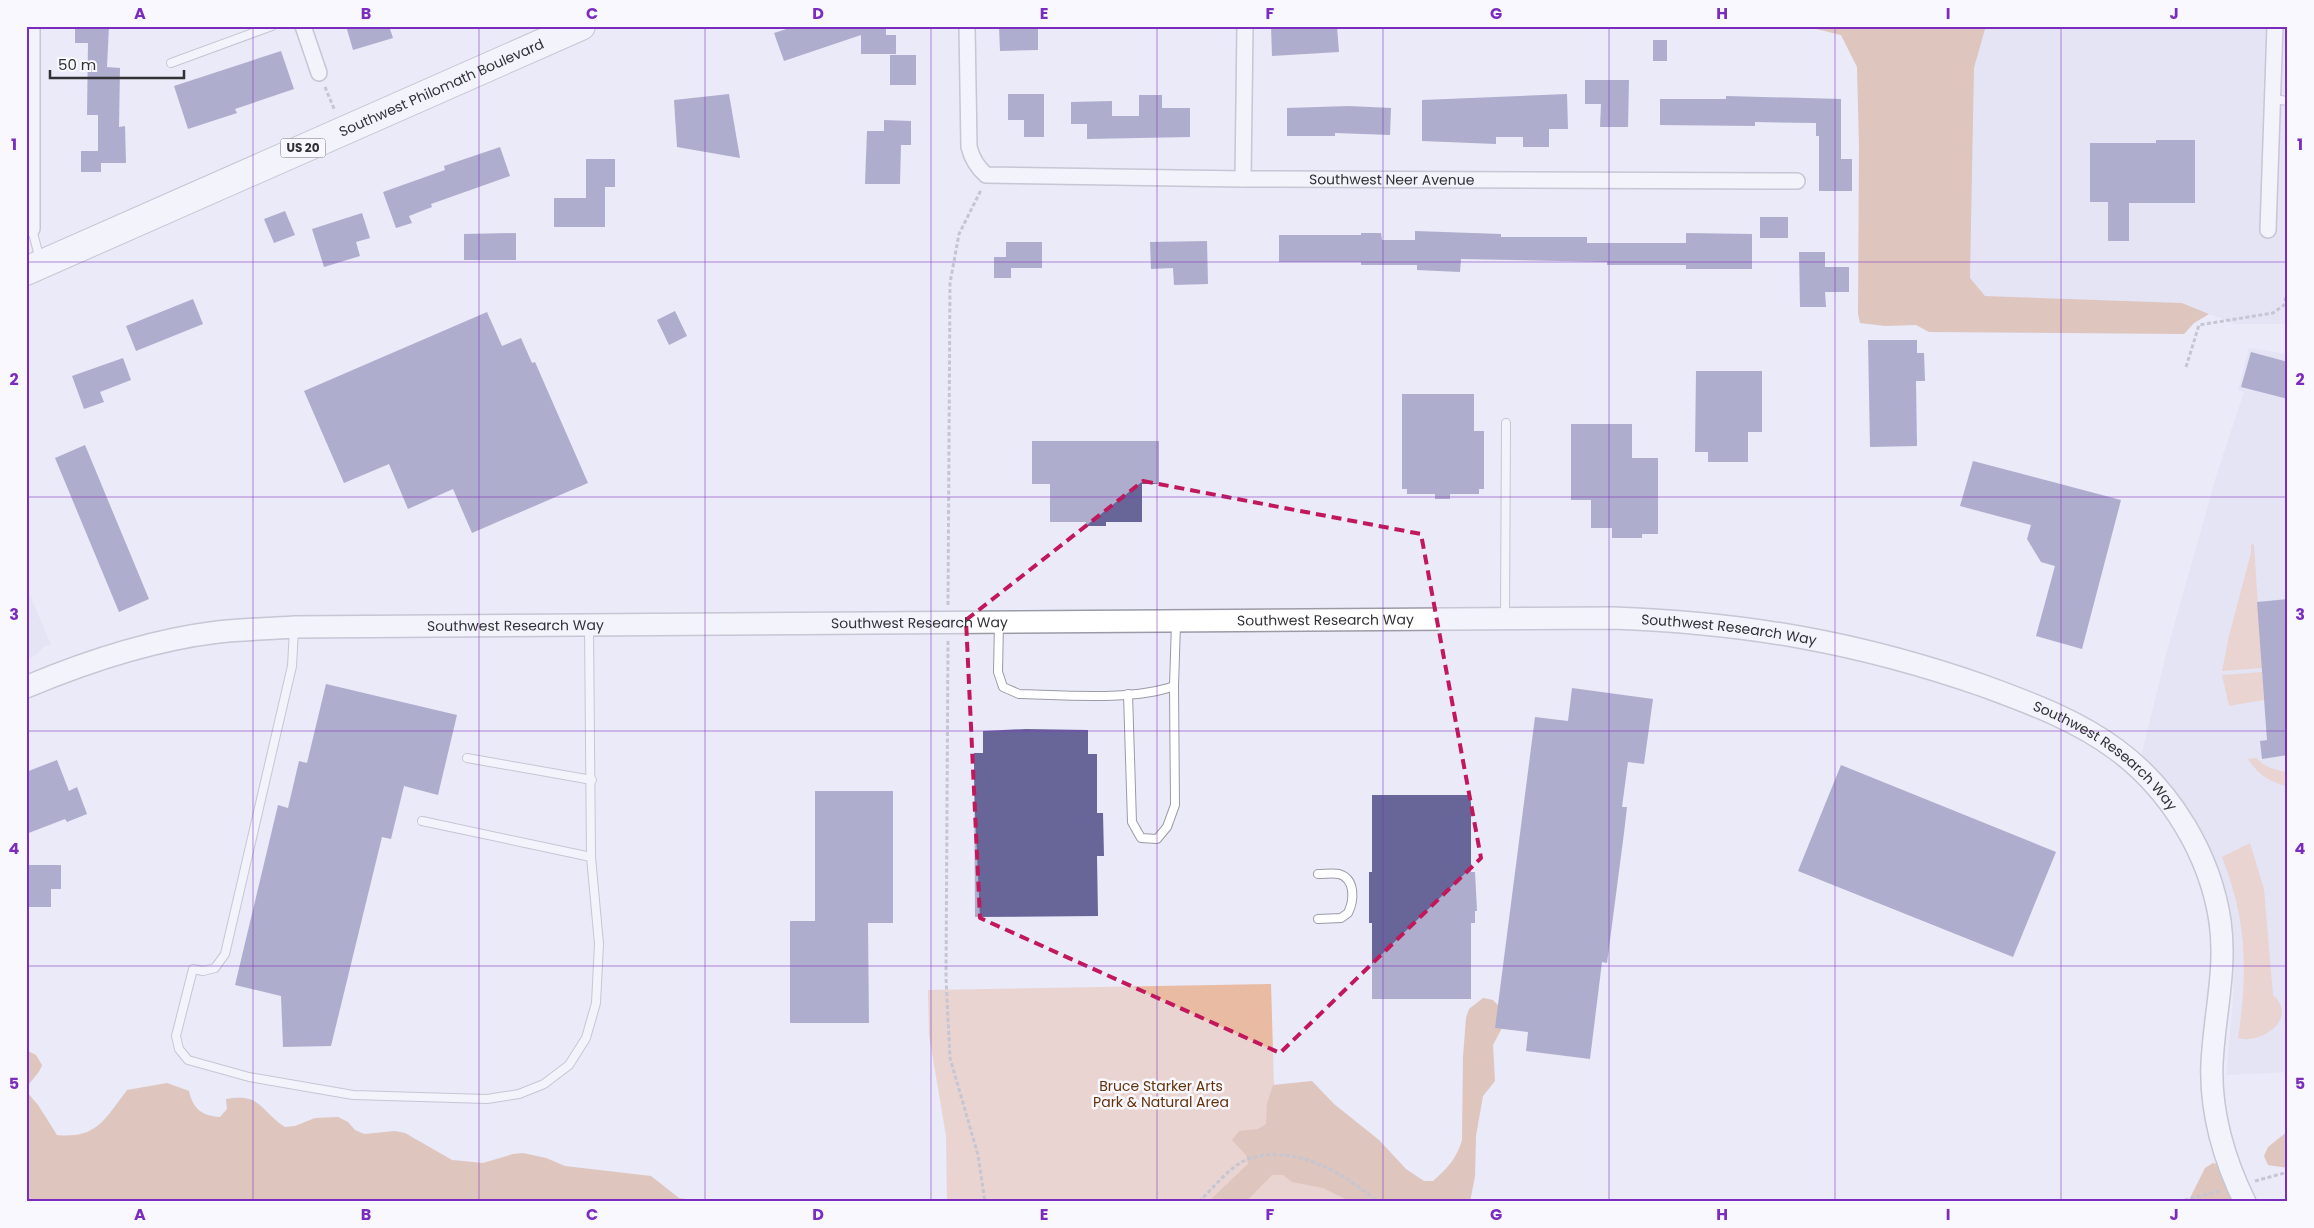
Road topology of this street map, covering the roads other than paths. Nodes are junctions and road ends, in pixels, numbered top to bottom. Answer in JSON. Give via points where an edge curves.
{"nodes":[{"id":1,"x":32,"y":26,"type":"edge"},
{"id":2,"x":272,"y":26,"type":"edge"},
{"id":3,"x":303,"y":26,"type":"edge"},
{"id":4,"x":581,"y":26,"type":"edge"},
{"id":5,"x":967,"y":26,"type":"edge"},
{"id":6,"x":1245,"y":26,"type":"edge"},
{"id":7,"x":2275,"y":26,"type":"edge"},
{"id":8,"x":171,"y":63,"type":"dead end"},
{"id":9,"x":319,"y":73,"type":"road end"},
{"id":10,"x":2281,"y":100,"type":"edge"},
{"id":11,"x":1244,"y":179,"type":"junction"},
{"id":12,"x":1797,"y":181,"type":"dead end"},
{"id":13,"x":32,"y":229,"type":"joint"},
{"id":14,"x":2268,"y":230,"type":"dead end"},
{"id":15,"x":34,"y":267,"type":"edge"},
{"id":16,"x":1506,"y":423,"type":"dead end"},
{"id":17,"x":1505,"y":619,"type":"junction"},
{"id":18,"x":998,"y":621,"type":"junction"},
{"id":19,"x":1176,"y":621,"type":"junction"},
{"id":20,"x":590,"y":623,"type":"junction"},
{"id":21,"x":294,"y":627,"type":"junction"},
{"id":22,"x":1174,"y":686,"type":"junction"},
{"id":23,"x":26,"y":687,"type":"edge"},
{"id":24,"x":1128,"y":694,"type":"junction"},
{"id":25,"x":467,"y":758,"type":"dead end"},
{"id":26,"x":592,"y":780,"type":"junction"},
{"id":27,"x":422,"y":821,"type":"dead end"},
{"id":28,"x":591,"y":857,"type":"junction"},
{"id":29,"x":1318,"y":874,"type":"dead end"},
{"id":30,"x":1318,"y":919,"type":"dead end"},
{"id":31,"x":2245,"y":1202,"type":"edge"}],
"edges":[{"from":1,"to":13,"type":"street"},
{"from":2,"to":8,"type":"lane"},
{"from":3,"to":9,"type":"street"},
{"from":4,"to":15,"type":"highway","name":"Southwest Philomath Boulevard","number":"US 20"},
{"from":5,"to":11,"type":"street","name":"Southwest Neer Avenue","via":[[969,147],[971,157],[986,175]]},
{"from":6,"to":11,"type":"street"},
{"from":7,"to":10,"type":"street"},
{"from":10,"to":14,"type":"street"},
{"from":11,"to":12,"type":"street","name":"Southwest Neer Avenue"},
{"from":13,"to":15,"type":"lane"},
{"from":16,"to":17,"type":"lane"},
{"from":17,"to":19,"type":"street","name":"Southwest Research Way"},
{"from":17,"to":31,"type":"street","name":"Southwest Research Way","via":[[1678,621],[1821,640],[1936,669],[2020,699],[2074,723],[2119,752],[2149,778],[2172,805],[2193,839],[2215,897],[2223,952],[2212,1066],[2214,1104],[2221,1142]]},
{"from":18,"to":19,"type":"street","name":"Southwest Research Way"},
{"from":18,"to":20,"type":"street","name":"Southwest Research Way"},
{"from":18,"to":24,"type":"lane","via":[[998,672],[1003,687],[1019,694]]},
{"from":19,"to":22,"type":"lane"},
{"from":20,"to":21,"type":"street","name":"Southwest Research Way"},
{"from":20,"to":26,"type":"lane"},
{"from":21,"to":23,"type":"street","name":"Southwest Research Way","via":[[218,632],[161,641]]},
{"from":21,"to":28,"type":"lane","via":[[292,666],[224,954],[215,968],[193,969],[176,1036],[179,1049],[188,1060],[248,1077],[353,1095],[488,1099],[519,1094],[544,1084],[569,1065],[586,1038],[596,1003],[599,944]]},
{"from":22,"to":24,"type":"lane","via":[[1157,693]]},
{"from":22,"to":24,"type":"lane","via":[[1175,805],[1167,827],[1157,839],[1142,838],[1132,822]]},
{"from":25,"to":26,"type":"lane"},
{"from":26,"to":28,"type":"lane"},
{"from":27,"to":28,"type":"lane"},
{"from":29,"to":30,"type":"lane","via":[[1340,874],[1347,878],[1353,897],[1348,913],[1341,918]]}]}
